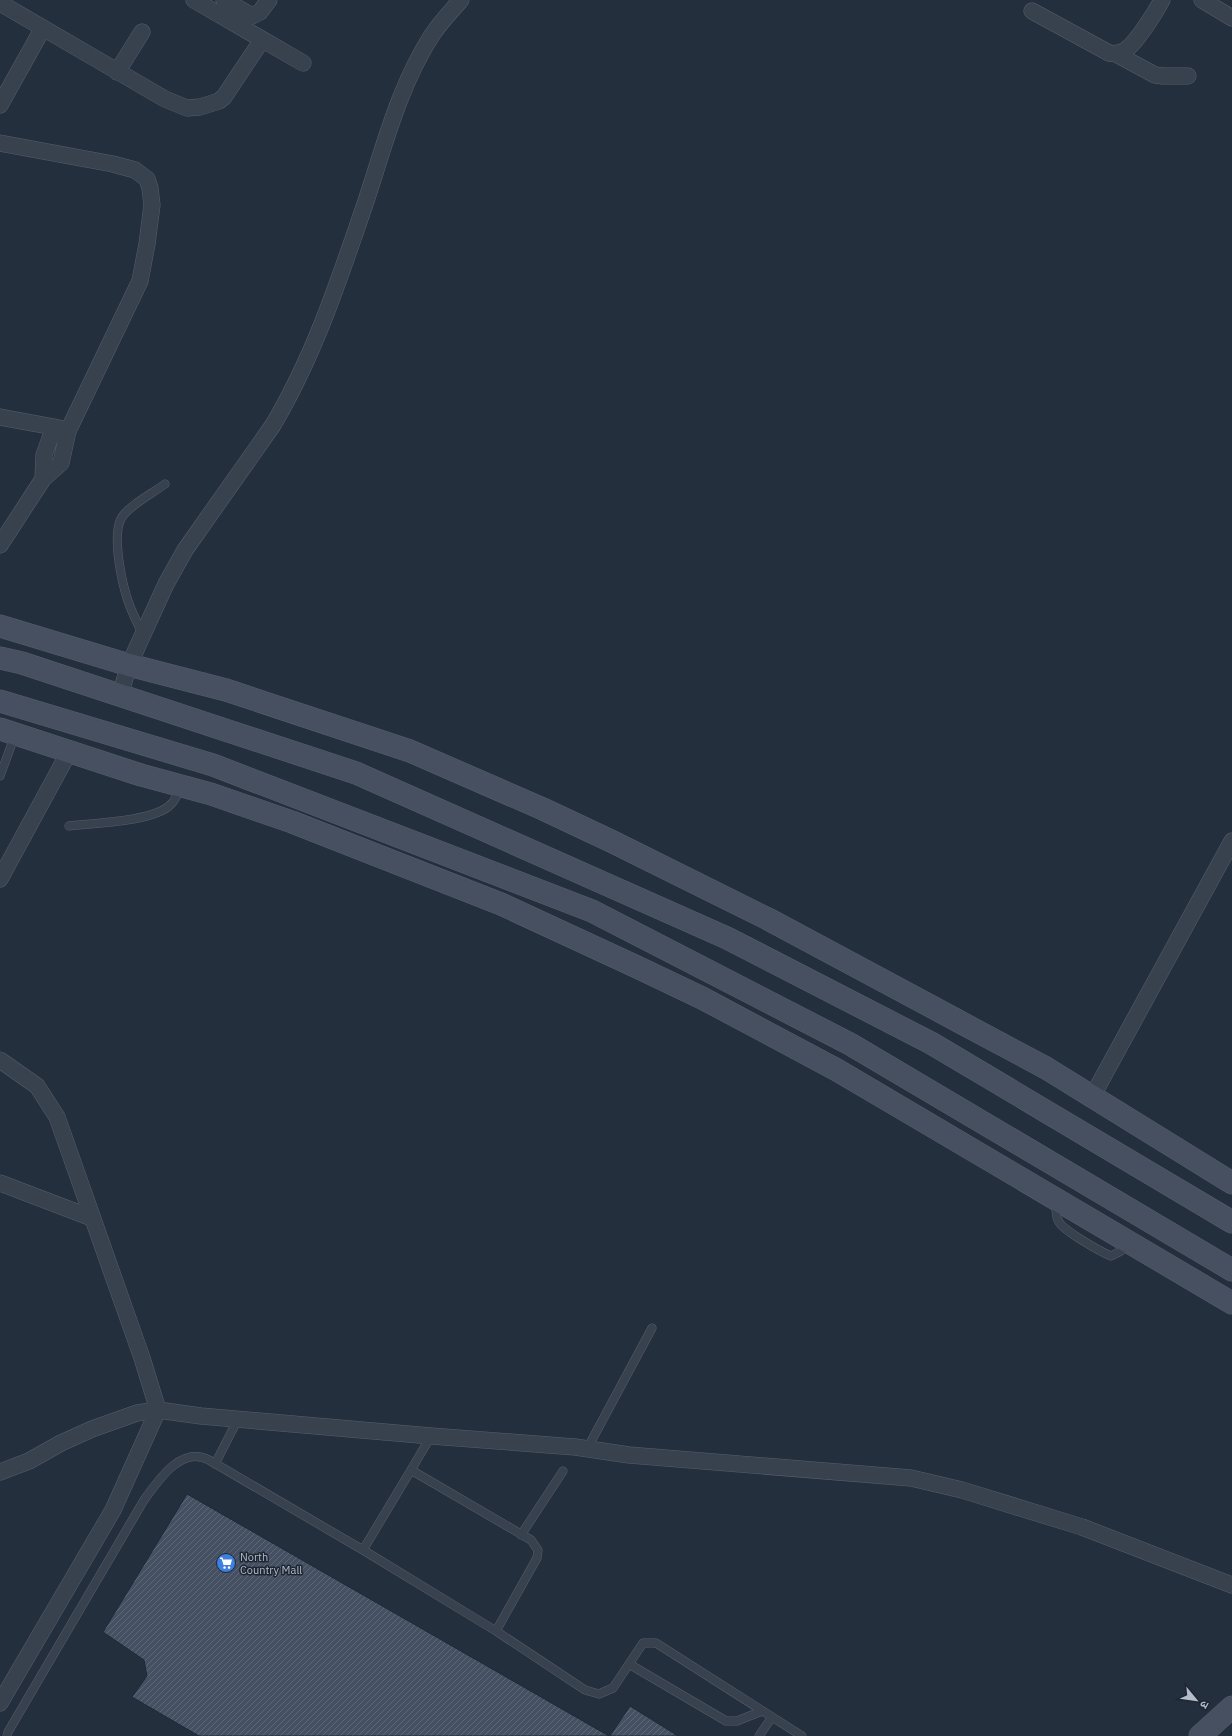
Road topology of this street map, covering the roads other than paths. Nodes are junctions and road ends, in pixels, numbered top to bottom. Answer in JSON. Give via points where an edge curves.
{"nodes":[{"id":1,"x":194,"y":0,"type":"edge"},
{"id":2,"x":224,"y":0,"type":"edge"},
{"id":3,"x":269,"y":0,"type":"edge"},
{"id":4,"x":460,"y":0,"type":"edge"},
{"id":5,"x":1162,"y":0,"type":"edge"},
{"id":6,"x":1202,"y":0,"type":"edge"},
{"id":7,"x":0,"y":3,"type":"edge"},
{"id":8,"x":1032,"y":11,"type":"dead end"},
{"id":9,"x":1232,"y":18,"type":"edge"},
{"id":10,"x":43,"y":28,"type":"junction"},
{"id":11,"x":142,"y":32,"type":"dead end"},
{"id":12,"x":262,"y":40,"type":"junction"},
{"id":13,"x":1116,"y":54,"type":"junction"},
{"id":14,"x":303,"y":63,"type":"dead end"},
{"id":15,"x":118,"y":72,"type":"junction"},
{"id":16,"x":1188,"y":76,"type":"dead end"},
{"id":17,"x":0,"y":105,"type":"edge"},
{"id":18,"x":0,"y":143,"type":"edge"},
{"id":19,"x":0,"y":417,"type":"edge"},
{"id":20,"x":61,"y":429,"type":"junction"},
{"id":21,"x":165,"y":484,"type":"dead end"},
{"id":22,"x":0,"y":545,"type":"edge"},
{"id":23,"x":0,"y":626,"type":"edge"},
{"id":24,"x":143,"y":637,"type":"junction"},
{"id":25,"x":0,"y":658,"type":"edge"},
{"id":26,"x":129,"y":665,"type":"junction"},
{"id":27,"x":120,"y":695,"type":"junction"},
{"id":28,"x":0,"y":701,"type":"edge"},
{"id":29,"x":7,"y":732,"type":"edge"},
{"id":30,"x":69,"y":752,"type":"junction"},
{"id":31,"x":0,"y":776,"type":"edge"},
{"id":32,"x":180,"y":786,"type":"junction"},
{"id":33,"x":69,"y":826,"type":"dead end"},
{"id":34,"x":1232,"y":841,"type":"edge"},
{"id":35,"x":0,"y":879,"type":"edge"},
{"id":36,"x":0,"y":1060,"type":"edge"},
{"id":37,"x":1092,"y":1098,"type":"junction"},
{"id":38,"x":0,"y":1183,"type":"edge"},
{"id":39,"x":1232,"y":1183,"type":"edge"},
{"id":40,"x":92,"y":1218,"type":"junction"},
{"id":41,"x":1232,"y":1222,"type":"edge"},
{"id":42,"x":1232,"y":1270,"type":"edge"},
{"id":43,"x":1232,"y":1303,"type":"edge"},
{"id":44,"x":652,"y":1328,"type":"dead end"},
{"id":45,"x":158,"y":1410,"type":"junction"},
{"id":46,"x":238,"y":1419,"type":"junction"},
{"id":47,"x":431,"y":1436,"type":"junction"},
{"id":48,"x":588,"y":1449,"type":"junction"},
{"id":49,"x":215,"y":1464,"type":"junction"},
{"id":50,"x":1,"y":1470,"type":"edge"},
{"id":51,"x":411,"y":1470,"type":"junction"},
{"id":52,"x":563,"y":1471,"type":"dead end"},
{"id":53,"x":521,"y":1535,"type":"junction"},
{"id":54,"x":364,"y":1550,"type":"junction"},
{"id":55,"x":1232,"y":1585,"type":"edge"},
{"id":56,"x":496,"y":1631,"type":"junction"},
{"id":57,"x":629,"y":1664,"type":"junction"},
{"id":58,"x":0,"y":1703,"type":"edge"},
{"id":59,"x":1232,"y":1707,"type":"edge"},
{"id":60,"x":762,"y":1711,"type":"junction"},
{"id":61,"x":772,"y":1718,"type":"junction"},
{"id":62,"x":7,"y":1736,"type":"edge"},
{"id":63,"x":759,"y":1736,"type":"edge"},
{"id":64,"x":802,"y":1736,"type":"edge"},
{"id":65,"x":1200,"y":1736,"type":"edge"}],
"edges":[{"from":1,"to":12,"type":"street"},
{"from":2,"to":3,"type":"street","via":[[252,16],[260,12]]},
{"from":4,"to":24,"type":"street","via":[[432,34],[405,85],[327,314],[286,404],[185,550],[166,584]]},
{"from":5,"to":13,"type":"street","via":[[1127,49]]},
{"from":6,"to":9,"type":"street"},
{"from":7,"to":10,"type":"street"},
{"from":8,"to":13,"type":"street","via":[[1109,53]]},
{"from":10,"to":15,"type":"street"},
{"from":10,"to":17,"type":"street"},
{"from":11,"to":15,"type":"street"},
{"from":12,"to":14,"type":"street"},
{"from":12,"to":15,"type":"street","via":[[224,97],[200,107],[178,106]]},
{"from":13,"to":16,"type":"street","via":[[1155,75]]},
{"from":18,"to":20,"type":"street","via":[[135,170],[147,179],[150,188],[151,216],[140,281]]},
{"from":19,"to":20,"type":"street"},
{"from":20,"to":22,"type":"street","via":[[61,463],[43,479]]},
{"from":21,"to":24,"type":"lane","via":[[124,515],[118,530],[119,554],[128,602]]},
{"from":23,"to":26,"type":"main road"},
{"from":24,"to":26,"type":"street"},
{"from":25,"to":27,"type":"main road"},
{"from":26,"to":27,"type":"street"},
{"from":26,"to":37,"type":"main road","via":[[226,690],[410,751],[543,809],[768,919],[1046,1068]]},
{"from":27,"to":41,"type":"main road","via":[[356,773],[727,938],[931,1043]]},
{"from":28,"to":42,"type":"main road","via":[[213,766],[592,911],[850,1044]]},
{"from":29,"to":30,"type":"main road"},
{"from":29,"to":31,"type":"lane"},
{"from":30,"to":32,"type":"main road"},
{"from":30,"to":35,"type":"street"},
{"from":32,"to":33,"type":"lane","via":[[176,799],[168,807],[147,816]]},
{"from":32,"to":43,"type":"main road","via":[[292,822],[435,877],[501,904],[702,998],[837,1070]]},
{"from":34,"to":37,"type":"street"},
{"from":36,"to":40,"type":"street","via":[[37,1086],[56,1117]]},
{"from":37,"to":39,"type":"main road"},
{"from":38,"to":40,"type":"street"},
{"from":40,"to":45,"type":"street"},
{"from":44,"to":48,"type":"lane"},
{"from":45,"to":46,"type":"street"},
{"from":45,"to":50,"type":"street","via":[[137,1413],[92,1429],[29,1461]]},
{"from":45,"to":58,"type":"street","via":[[113,1510]]},
{"from":46,"to":47,"type":"street"},
{"from":46,"to":49,"type":"lane"},
{"from":47,"to":48,"type":"street"},
{"from":47,"to":51,"type":"lane"},
{"from":48,"to":55,"type":"street","via":[[629,1455],[911,1478],[962,1490],[1082,1527]]},
{"from":49,"to":54,"type":"lane"},
{"from":49,"to":62,"type":"lane","via":[[202,1457],[185,1459],[170,1468],[156,1484],[144,1500]]},
{"from":51,"to":53,"type":"lane"},
{"from":51,"to":54,"type":"lane"},
{"from":52,"to":53,"type":"lane"},
{"from":53,"to":56,"type":"lane","via":[[534,1544],[538,1554]]},
{"from":54,"to":56,"type":"lane"},
{"from":56,"to":57,"type":"lane","via":[[593,1693],[599,1694],[613,1688]]},
{"from":57,"to":60,"type":"lane","via":[[726,1721],[737,1721]]},
{"from":57,"to":60,"type":"lane","via":[[643,1643],[656,1643]]},
{"from":59,"to":65,"type":"main road"},
{"from":60,"to":61,"type":"lane"},
{"from":61,"to":63,"type":"lane"},
{"from":61,"to":64,"type":"lane"}]}
